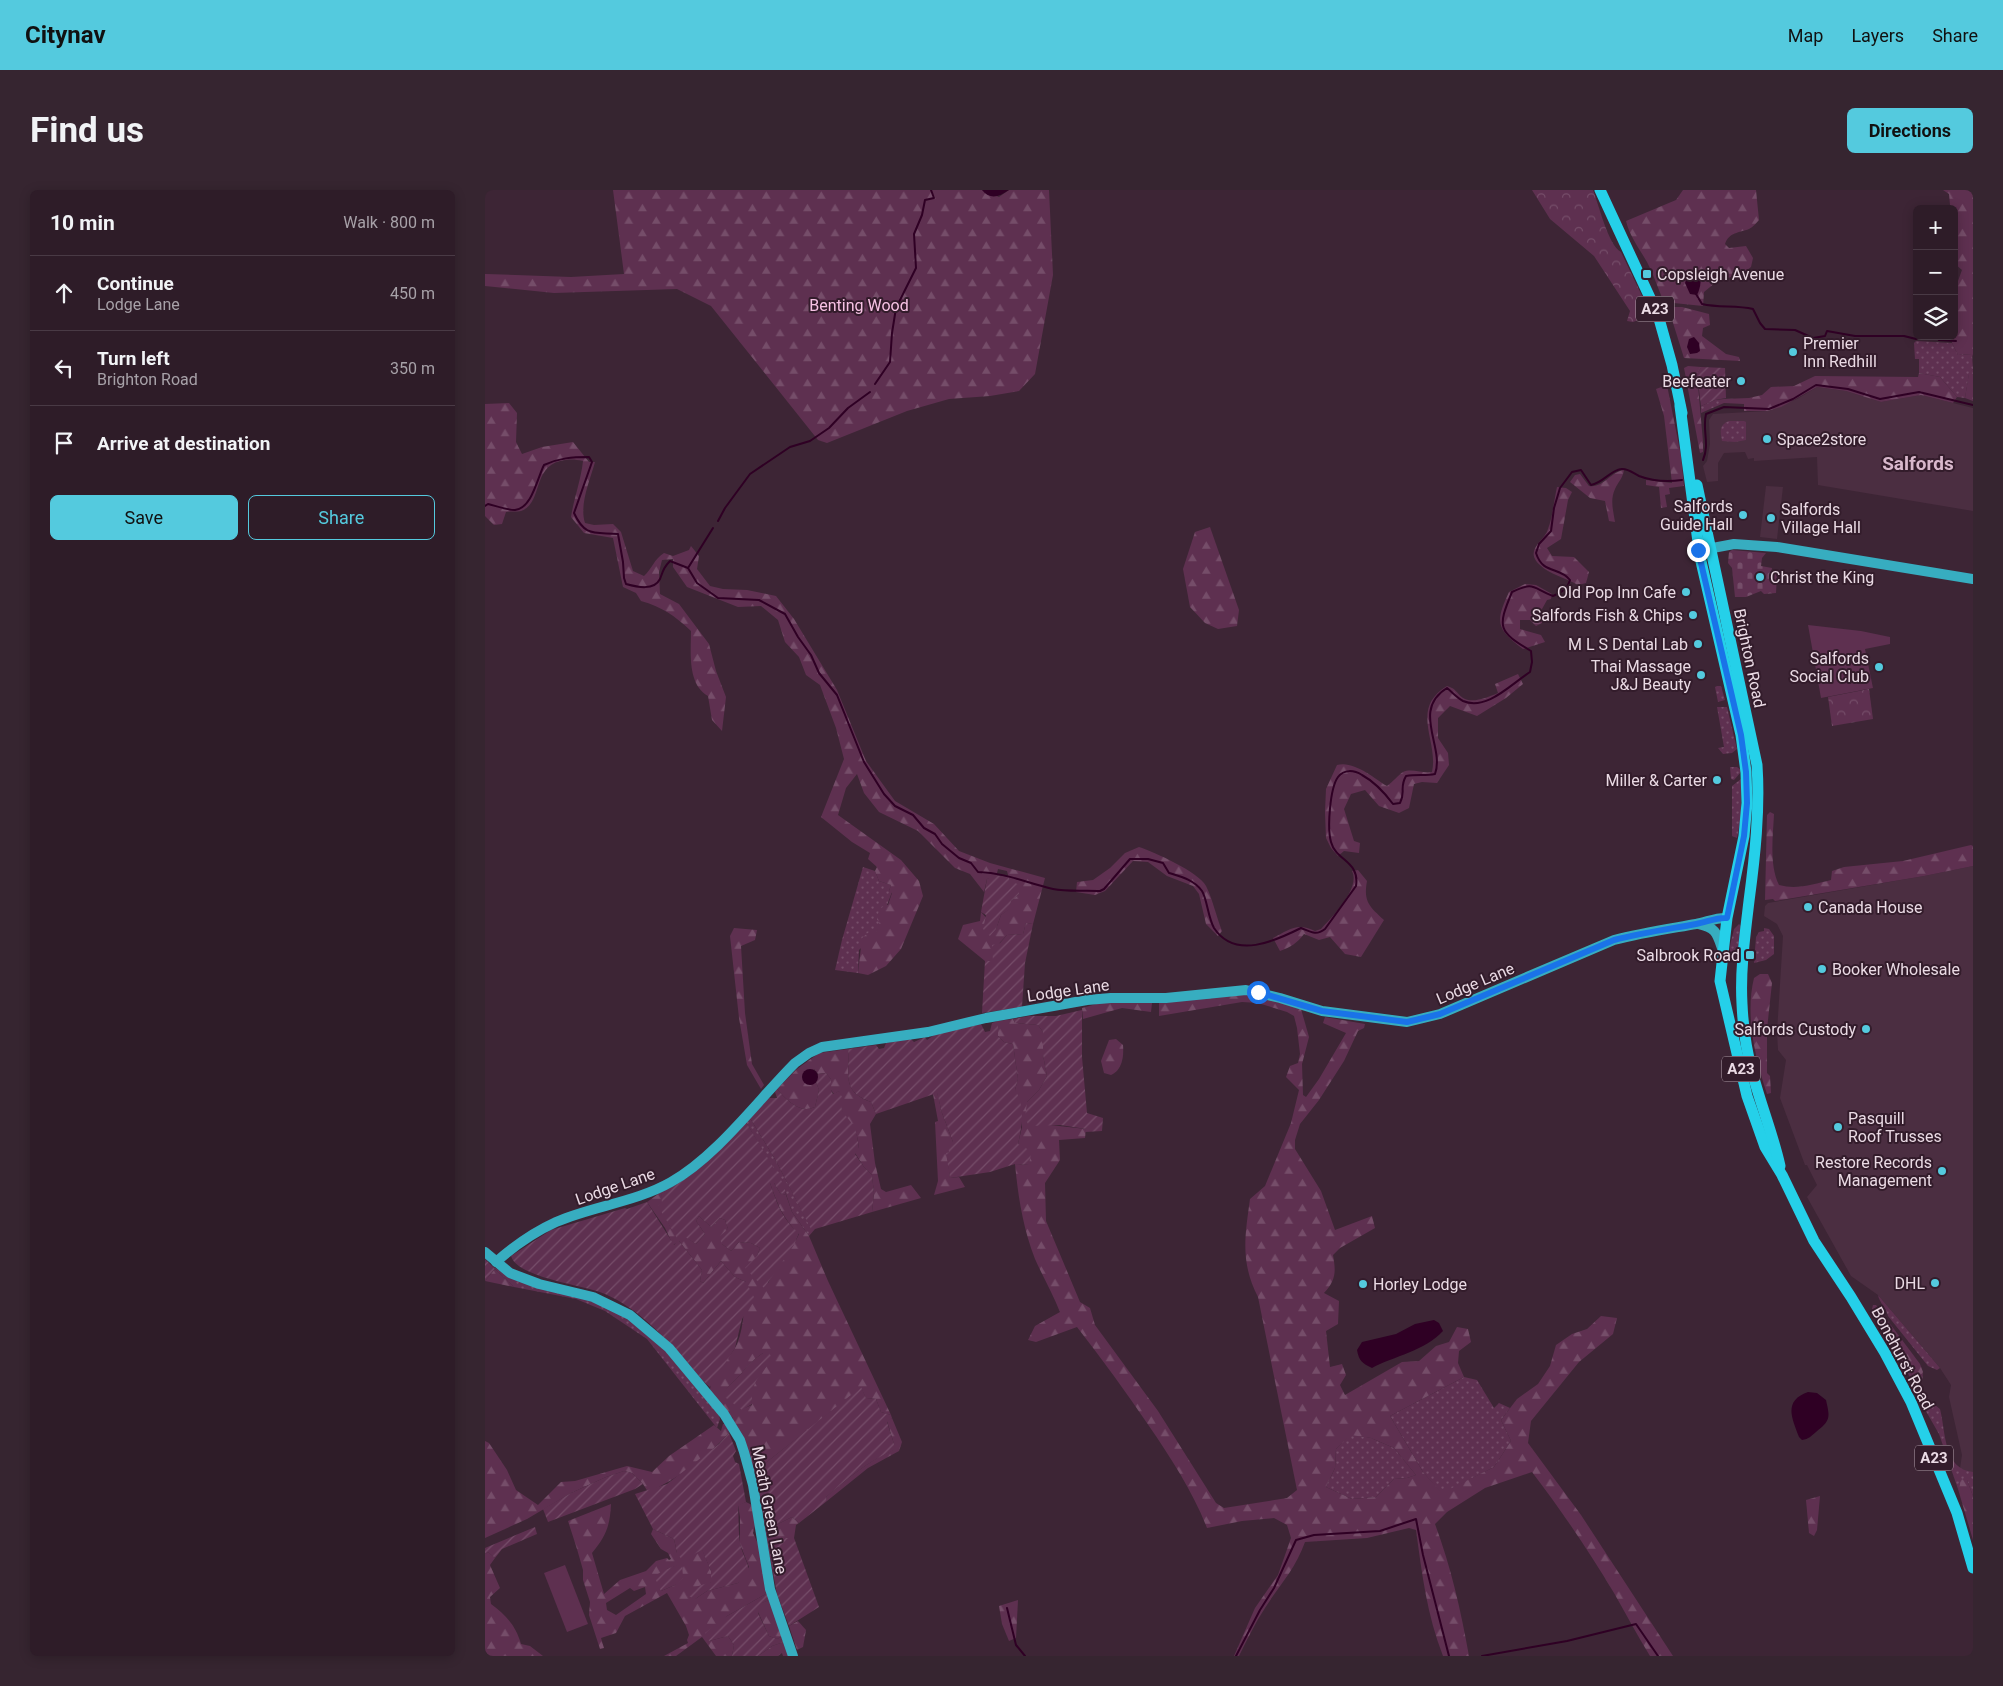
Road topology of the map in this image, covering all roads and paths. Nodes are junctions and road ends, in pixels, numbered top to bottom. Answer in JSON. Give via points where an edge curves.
{"nodes":[{"id":1,"x":1600,"y":190,"type":"edge"},
{"id":2,"x":1704,"y":549,"type":"junction"},
{"id":3,"x":1973,"y":579,"type":"edge"},
{"id":4,"x":1727,"y":918,"type":"junction"},
{"id":5,"x":1747,"y":919,"type":"joint"},
{"id":6,"x":1699,"y":923,"type":"junction"},
{"id":7,"x":1723,"y":951,"type":"junction"},
{"id":8,"x":1782,"y":1175,"type":"junction"},
{"id":9,"x":485,"y":1252,"type":"edge"},
{"id":10,"x":496,"y":1262,"type":"junction"},
{"id":11,"x":1973,"y":1568,"type":"edge"},
{"id":12,"x":793,"y":1656,"type":"edge"}],
"edges":[{"from":1,"to":2,"type":"main road","name":"Brighton Road","number":"A23","via":[[1658,315],[1672,365]]},
{"from":2,"to":3,"type":"street","via":[[1734,544],[1777,547]]},
{"from":2,"to":4,"type":"main road","name":"Brighton Road","number":"A23","via":[[1746,772],[1744,836]]},
{"from":2,"to":5,"type":"main road","name":"Brighton Road","number":"A23","via":[[1757,765],[1756,839]]},
{"from":4,"to":6,"type":"street","name":"Lodge Lane"},
{"from":4,"to":7,"type":"main road","name":"Bonehurst Road","number":"A23"},
{"from":5,"to":8,"type":"main road","name":"Bonehurst Road","number":"A23","via":[[1741,1002],[1744,1033],[1751,1070]]},
{"from":6,"to":7,"type":"street","via":[[1711,926]]},
{"from":6,"to":10,"type":"street","name":"Lodge Lane","via":[[1614,940],[1440,1014],[1407,1022],[1322,1011],[1246,990],[1166,998],[1087,1000],[928,1032],[822,1047],[795,1063],[711,1151],[676,1179],[653,1191],[556,1222],[514,1246]]},
{"from":7,"to":8,"type":"main road","name":"Bonehurst Road","number":"A23","via":[[1720,981],[1747,1096],[1765,1147]]},
{"from":8,"to":11,"type":"main road","name":"Bonehurst Road","number":"A23","via":[[1814,1241],[1875,1337],[1911,1402],[1957,1513]]},
{"from":9,"to":10,"type":"street","name":"Meath Green Lane"},
{"from":10,"to":12,"type":"street","name":"Meath Green Lane","via":[[509,1273],[539,1284],[593,1296],[630,1315],[668,1347],[719,1408],[744,1452],[753,1485],[770,1589]]}]}
